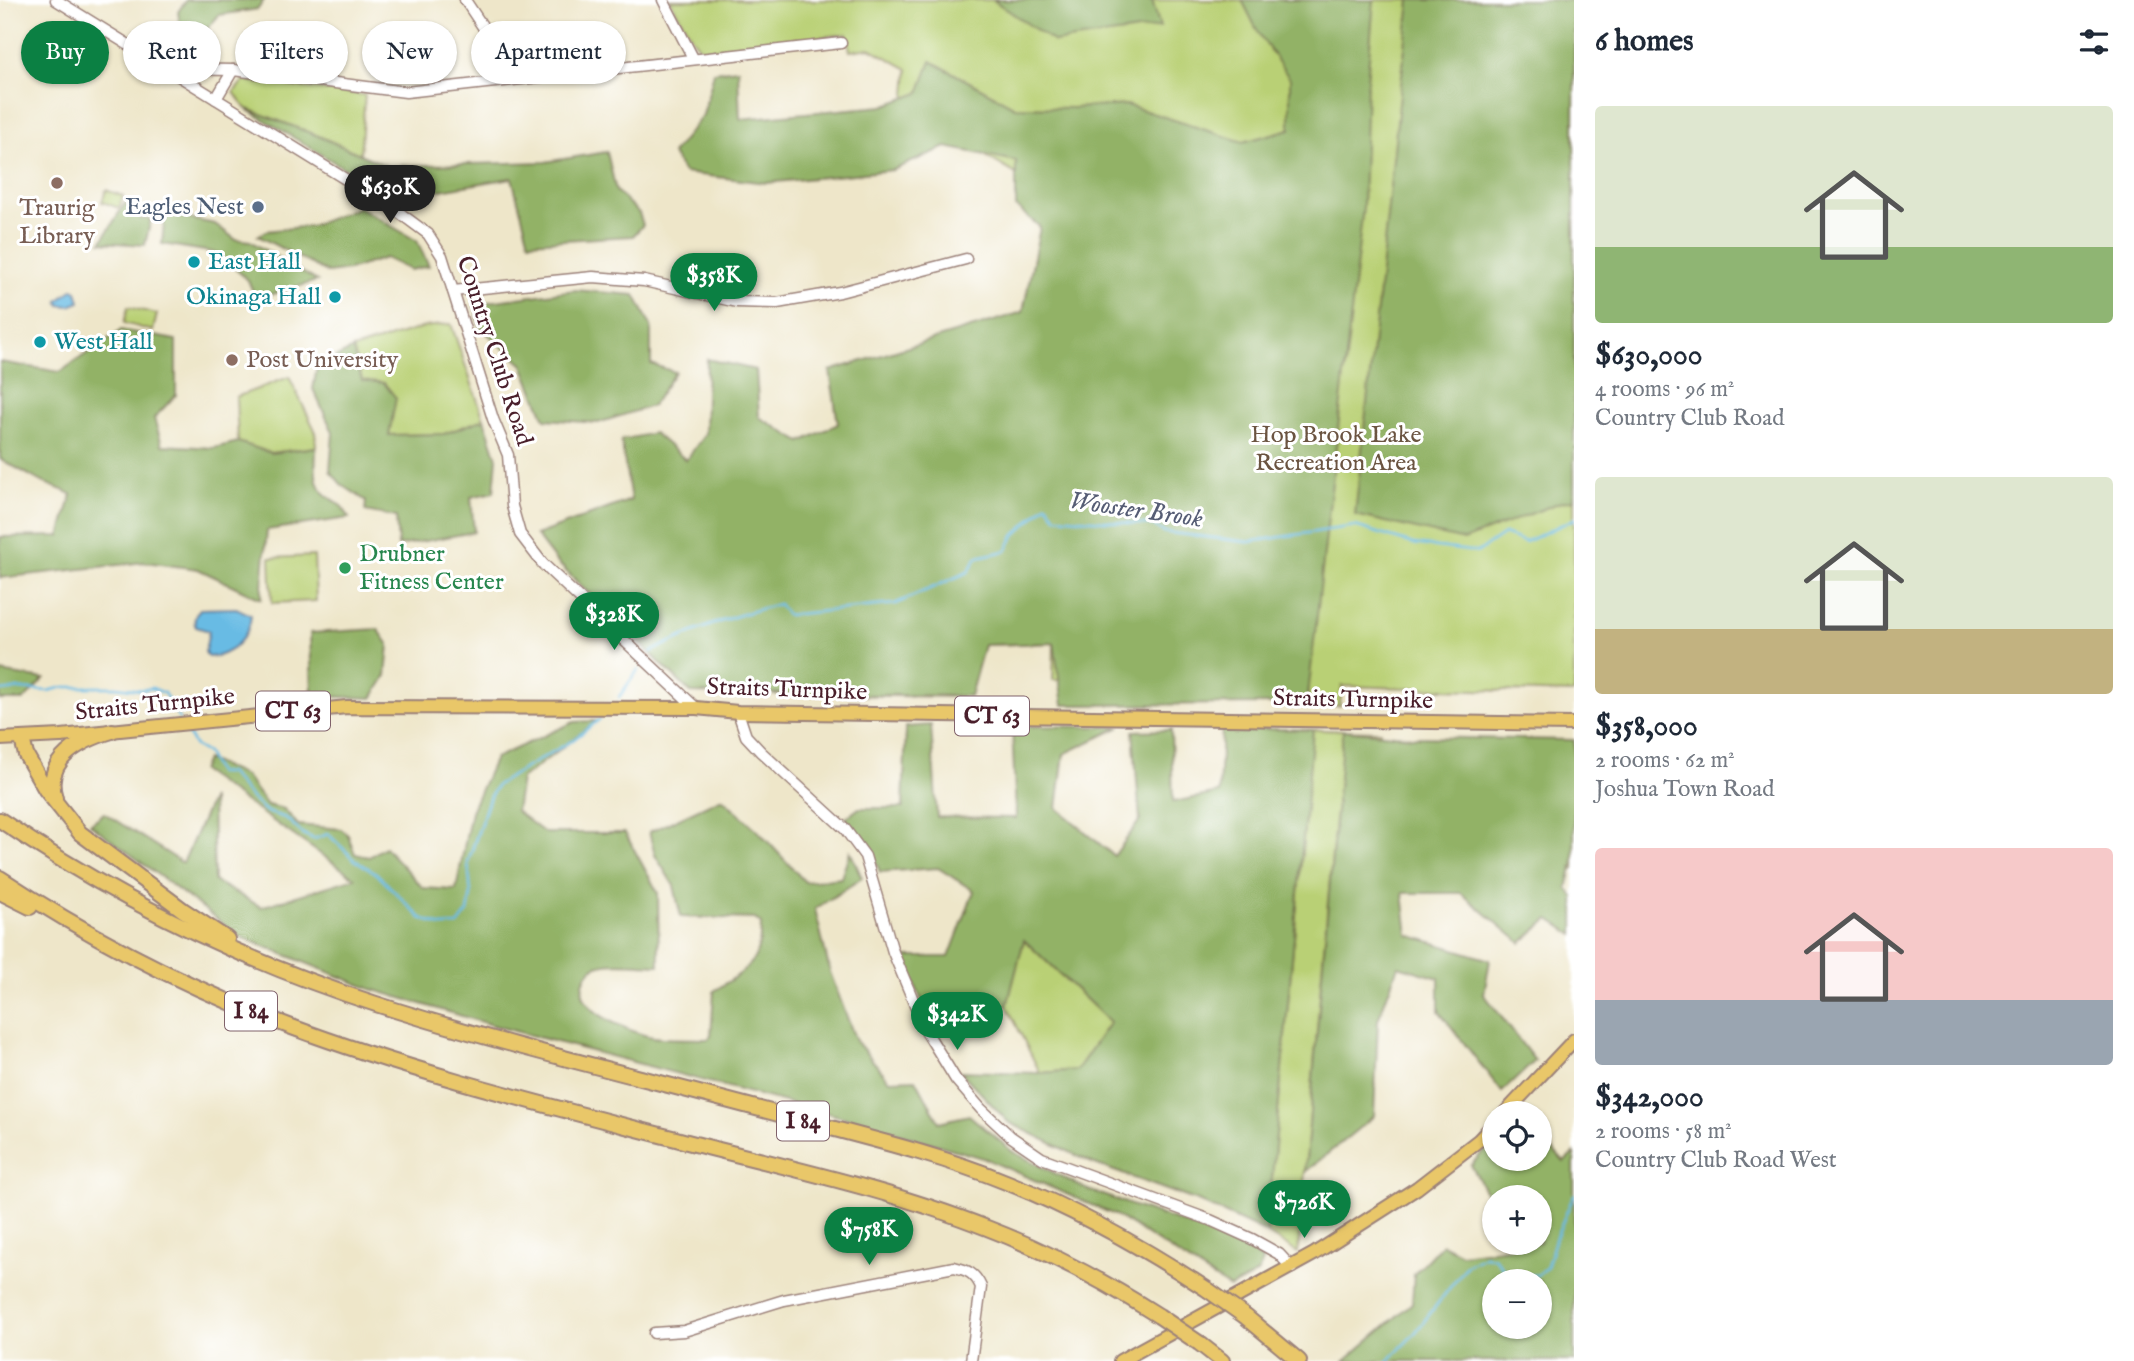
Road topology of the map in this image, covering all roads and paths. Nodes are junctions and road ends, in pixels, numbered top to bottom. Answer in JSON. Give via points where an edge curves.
{"nodes":[{"id":1,"x":56,"y":0,"type":"edge"},
{"id":2,"x":465,"y":0,"type":"edge"},
{"id":3,"x":663,"y":0,"type":"edge"},
{"id":4,"x":479,"y":21,"type":"edge"},
{"id":5,"x":123,"y":41,"type":"edge"},
{"id":6,"x":841,"y":43,"type":"dead end"},
{"id":7,"x":693,"y":58,"type":"junction"},
{"id":8,"x":626,"y":66,"type":"edge"},
{"id":9,"x":221,"y":70,"type":"edge"},
{"id":10,"x":233,"y":70,"type":"junction"},
{"id":11,"x":192,"y":84,"type":"edge"},
{"id":12,"x":471,"y":84,"type":"edge"},
{"id":13,"x":216,"y":99,"type":"junction"},
{"id":14,"x":966,"y":259,"type":"dead end"},
{"id":15,"x":453,"y":291,"type":"junction"},
{"id":16,"x":696,"y":708,"type":"junction"},
{"id":17,"x":738,"y":712,"type":"junction"},
{"id":18,"x":1574,"y":724,"type":"edge"},
{"id":19,"x":112,"y":731,"type":"junction"},
{"id":20,"x":22,"y":738,"type":"junction"},
{"id":21,"x":0,"y":739,"type":"edge"},
{"id":22,"x":0,"y":820,"type":"edge"},
{"id":23,"x":68,"y":820,"type":"junction"},
{"id":24,"x":0,"y":878,"type":"edge"},
{"id":25,"x":0,"y":892,"type":"edge"},
{"id":26,"x":144,"y":962,"type":"junction"},
{"id":27,"x":306,"y":979,"type":"junction"},
{"id":28,"x":1574,"y":1040,"type":"edge"},
{"id":29,"x":1516,"y":1101,"type":"edge"},
{"id":30,"x":1482,"y":1137,"type":"edge"},
{"id":31,"x":1292,"y":1268,"type":"junction"},
{"id":32,"x":654,"y":1333,"type":"dead end"},
{"id":33,"x":971,"y":1361,"type":"edge"},
{"id":34,"x":1120,"y":1361,"type":"edge"},
{"id":35,"x":1222,"y":1361,"type":"edge"},
{"id":36,"x":1299,"y":1361,"type":"edge"}],
"edges":[{"from":1,"to":5,"type":"street","name":"Country Club Road"},
{"from":2,"to":4,"type":"street"},
{"from":3,"to":7,"type":"street"},
{"from":6,"to":7,"type":"street"},
{"from":7,"to":8,"type":"street"},
{"from":9,"to":10,"type":"street"},
{"from":10,"to":12,"type":"street","via":[[406,92]]},
{"from":10,"to":13,"type":"street"},
{"from":11,"to":13,"type":"street","name":"Country Club Road"},
{"from":13,"to":15,"type":"street","name":"Country Club Road","via":[[417,225],[438,249]]},
{"from":14,"to":15,"type":"street","via":[[840,292],[777,303],[737,302],[643,281],[593,277]]},
{"from":15,"to":16,"type":"street","name":"Country Club Road","via":[[508,455],[516,525],[534,554]]},
{"from":16,"to":17,"type":"main road","name":"Straits Turnpike","number":"CT 63"},
{"from":16,"to":19,"type":"main road","name":"Straits Turnpike","number":"CT 63","via":[[347,707]]},
{"from":17,"to":18,"type":"main road","name":"Straits Turnpike","number":"CT 63"},
{"from":17,"to":31,"type":"street","via":[[746,736],[845,829],[865,856],[893,952],[926,1031],[956,1080],[981,1109],[1042,1158],[1220,1225],[1279,1254]]},
{"from":19,"to":20,"type":"main road","name":"Straits Turnpike","number":"CT 63"},
{"from":19,"to":23,"type":"highway","via":[[78,745],[57,765],[53,791]]},
{"from":20,"to":21,"type":"main road","name":"Straits Turnpike","number":"CT 63"},
{"from":20,"to":23,"type":"highway","via":[[26,755]]},
{"from":22,"to":27,"type":"highway","number":"I 84","via":[[132,900],[200,935]]},
{"from":23,"to":27,"type":"highway","via":[[93,844],[202,923]]},
{"from":24,"to":26,"type":"highway","number":"I 84"},
{"from":25,"to":26,"type":"highway"},
{"from":26,"to":35,"type":"highway","number":"I 84","bridge":true,"via":[[251,1011],[362,1051],[948,1214],[1020,1241],[1126,1295]]},
{"from":27,"to":36,"type":"highway","number":"I 84","bridge":true,"via":[[451,1026],[876,1140],[1041,1196],[1150,1253],[1208,1290]]},
{"from":28,"to":29,"type":"main road"},
{"from":30,"to":31,"type":"main road","via":[[1417,1188]]},
{"from":31,"to":34,"type":"main road"},
{"from":32,"to":33,"type":"street","via":[[684,1331],[784,1300],[954,1268],[967,1270],[981,1287]]}]}
